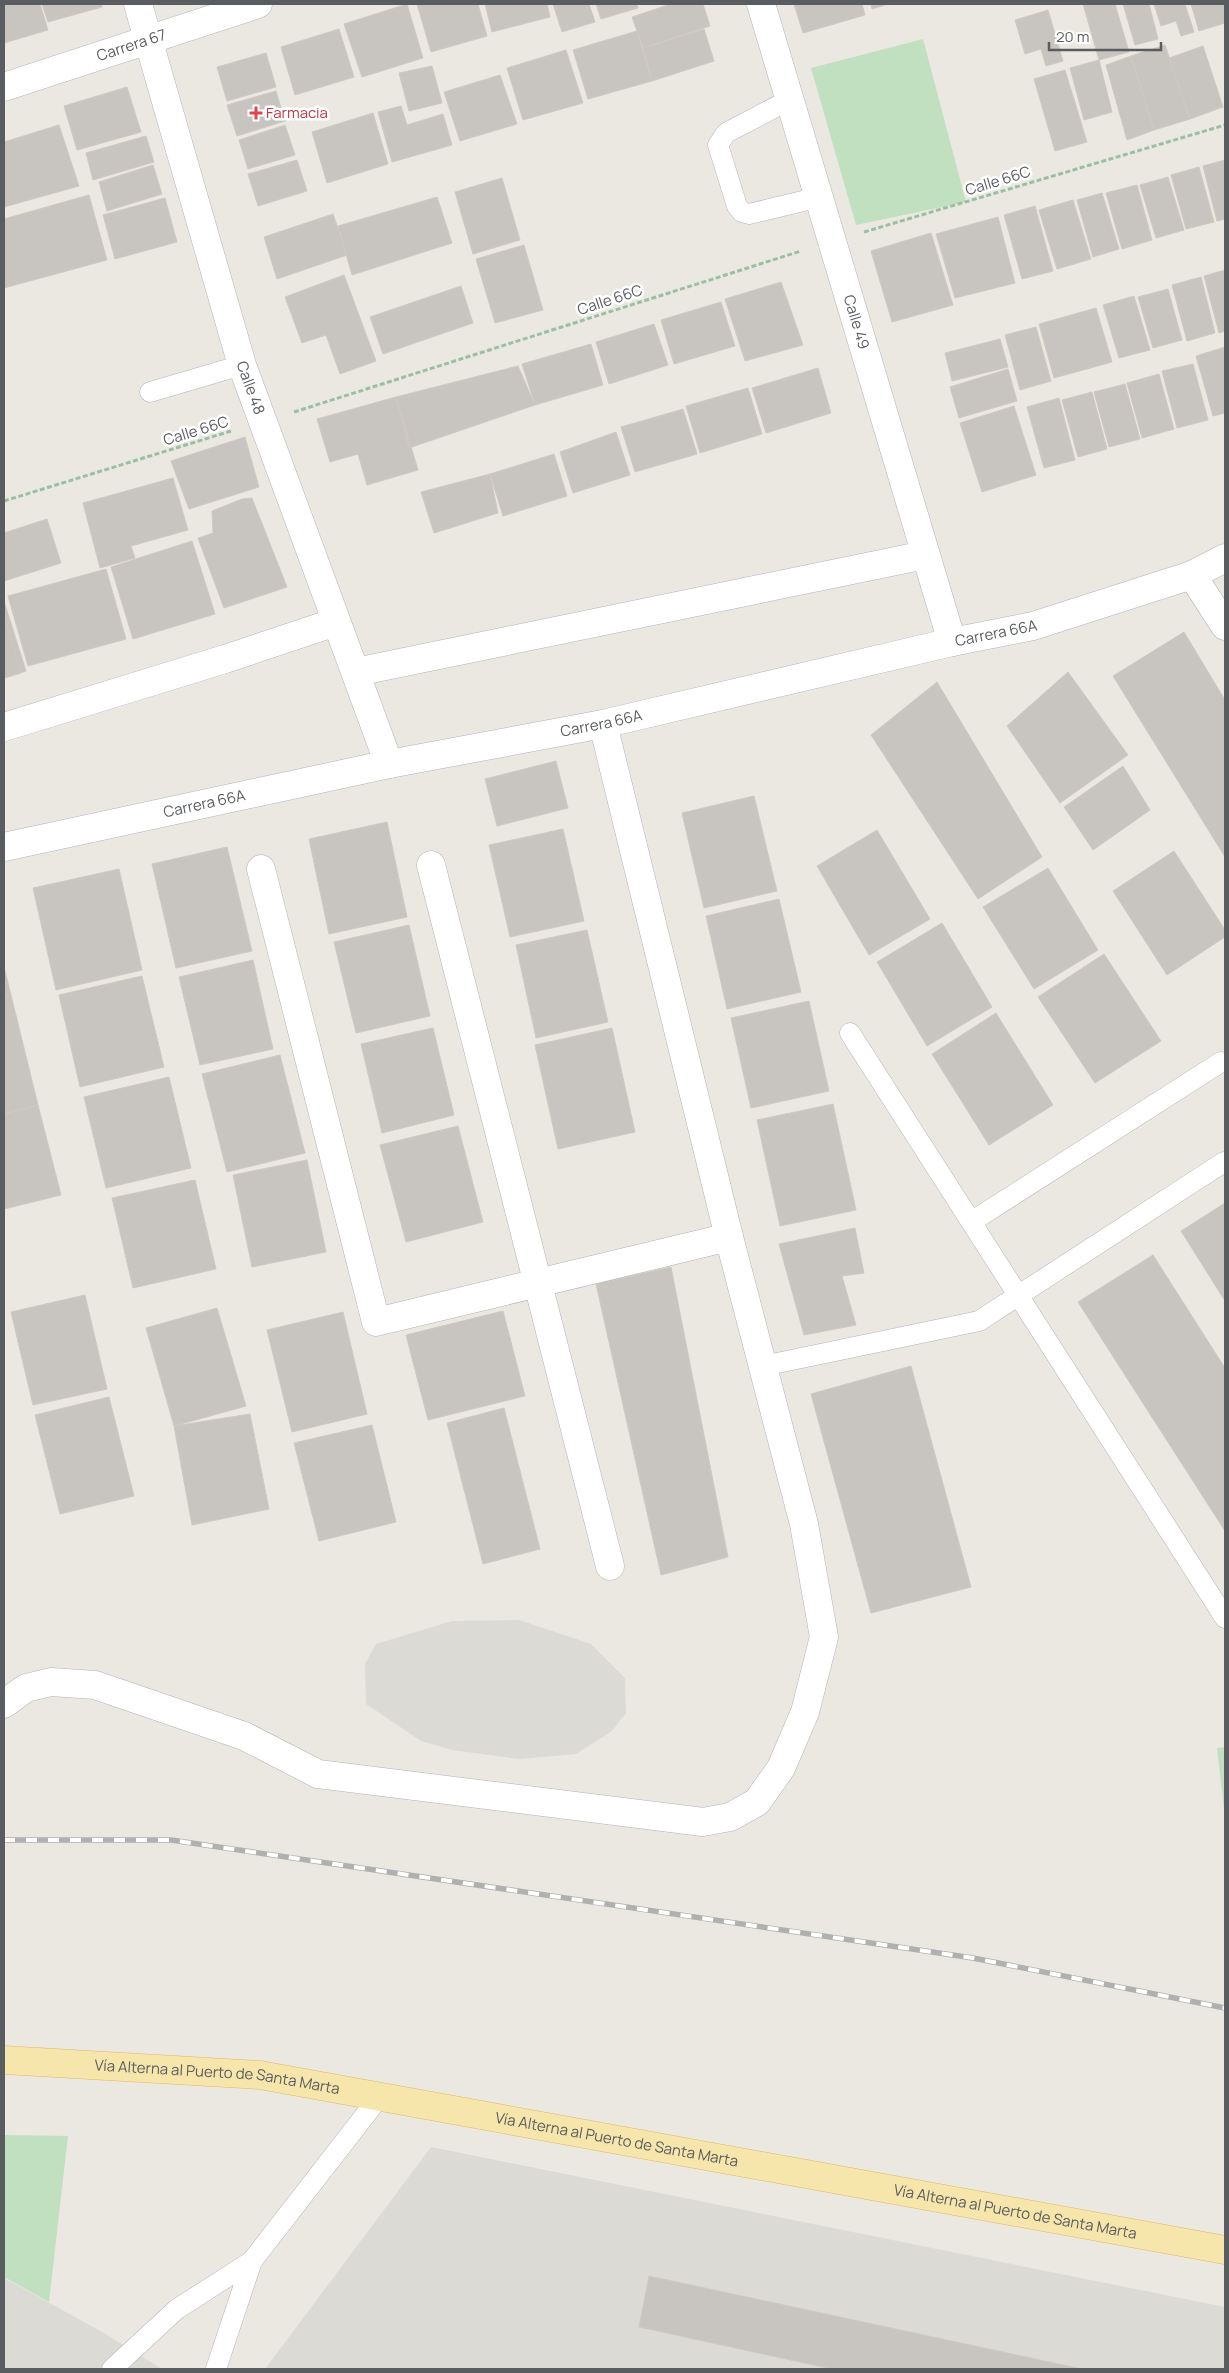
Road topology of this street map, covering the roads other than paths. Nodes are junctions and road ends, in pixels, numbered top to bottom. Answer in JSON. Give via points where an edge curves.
{"nodes":[{"id":1,"x":138,"y":4,"type":"edge"},
{"id":2,"x":258,"y":4,"type":"edge"},
{"id":3,"x":761,"y":4,"type":"edge"},
{"id":4,"x":149,"y":38,"type":"junction"},
{"id":5,"x":4,"y":87,"type":"edge"},
{"id":6,"x":790,"y":99,"type":"junction"},
{"id":7,"x":820,"y":197,"type":"junction"},
{"id":8,"x":242,"y":365,"type":"junction"},
{"id":9,"x":150,"y":392,"type":"dead end"},
{"id":10,"x":925,"y":555,"type":"junction"},
{"id":11,"x":1225,"y":558,"type":"edge"},
{"id":12,"x":1192,"y":575,"type":"junction"},
{"id":13,"x":336,"y":622,"type":"junction"},
{"id":14,"x":1225,"y":626,"type":"edge"},
{"id":15,"x":952,"y":642,"type":"junction"},
{"id":16,"x":356,"y":672,"type":"junction"},
{"id":17,"x":603,"y":724,"type":"junction"},
{"id":18,"x":4,"y":727,"type":"edge"},
{"id":19,"x":389,"y":764,"type":"junction"},
{"id":20,"x":4,"y":846,"type":"edge"},
{"id":21,"x":431,"y":865,"type":"dead end"},
{"id":22,"x":261,"y":869,"type":"dead end"},
{"id":23,"x":850,"y":1033,"type":"dead end"},
{"id":24,"x":1221,"y":1062,"type":"dead end"},
{"id":25,"x":1224,"y":1162,"type":"edge"},
{"id":26,"x":972,"y":1222,"type":"junction"},
{"id":27,"x":729,"y":1237,"type":"junction"},
{"id":28,"x":537,"y":1282,"type":"junction"},
{"id":29,"x":1018,"y":1295,"type":"junction"},
{"id":30,"x":763,"y":1366,"type":"junction"},
{"id":31,"x":610,"y":1566,"type":"dead end"},
{"id":32,"x":1225,"y":1618,"type":"edge"},
{"id":33,"x":4,"y":1681,"type":"edge"},
{"id":34,"x":51,"y":1682,"type":"junction"},
{"id":35,"x":4,"y":1704,"type":"edge"},
{"id":36,"x":4,"y":2060,"type":"edge"},
{"id":37,"x":380,"y":2096,"type":"junction"},
{"id":38,"x":1225,"y":2250,"type":"edge"},
{"id":39,"x":252,"y":2261,"type":"junction"},
{"id":40,"x":112,"y":2369,"type":"edge"},
{"id":41,"x":216,"y":2369,"type":"edge"}],
"edges":[{"from":1,"to":4,"type":"street","name":"Calle 48"},
{"from":2,"to":4,"type":"street","name":"Carrera 67"},
{"from":3,"to":6,"type":"street","name":"Calle 49"},
{"from":4,"to":5,"type":"street","name":"Carrera 67"},
{"from":4,"to":8,"type":"street","name":"Calle 48"},
{"from":6,"to":7,"type":"street","name":"Calle 49"},
{"from":6,"to":7,"type":"lane","via":[[726,134],[718,145],[737,206],[742,212],[748,214]]},
{"from":7,"to":10,"type":"street","name":"Calle 49"},
{"from":8,"to":9,"type":"lane"},
{"from":8,"to":13,"type":"street","name":"Calle 48"},
{"from":10,"to":15,"type":"street","name":"Calle 49"},
{"from":10,"to":16,"type":"street"},
{"from":11,"to":12,"type":"street","name":"Carrera 66A"},
{"from":12,"to":14,"type":"street"},
{"from":12,"to":15,"type":"street","name":"Carrera 66A","via":[[1033,626]]},
{"from":13,"to":16,"type":"street","name":"Calle 48"},
{"from":13,"to":18,"type":"street"},
{"from":15,"to":17,"type":"street","name":"Carrera 66A"},
{"from":16,"to":19,"type":"street","name":"Calle 48"},
{"from":17,"to":19,"type":"street","name":"Carrera 66A"},
{"from":17,"to":27,"type":"street"},
{"from":19,"to":20,"type":"street","name":"Carrera 66A"},
{"from":21,"to":28,"type":"street"},
{"from":22,"to":28,"type":"street","via":[[376,1322]]},
{"from":23,"to":26,"type":"lane"},
{"from":24,"to":26,"type":"lane"},
{"from":25,"to":29,"type":"lane"},
{"from":26,"to":29,"type":"lane"},
{"from":27,"to":28,"type":"street"},
{"from":27,"to":30,"type":"street"},
{"from":28,"to":31,"type":"street"},
{"from":29,"to":30,"type":"lane","via":[[979,1320]]},
{"from":29,"to":32,"type":"lane"},
{"from":30,"to":34,"type":"street","via":[[804,1524],[824,1637],[805,1712],[781,1768],[757,1802],[730,1817],[703,1822],[318,1774],[235,1733],[94,1685]]},
{"from":33,"to":34,"type":"street"},
{"from":34,"to":35,"type":"street","via":[[26,1688]]},
{"from":36,"to":37,"type":"main road","name":"Vía Alterna al Puerto de Santa Marta","via":[[260,2075]]},
{"from":37,"to":38,"type":"main road","name":"Vía Alterna al Puerto de Santa Marta"},
{"from":37,"to":39,"type":"lane"},
{"from":39,"to":40,"type":"lane","via":[[177,2309]]},
{"from":39,"to":41,"type":"lane"}]}
